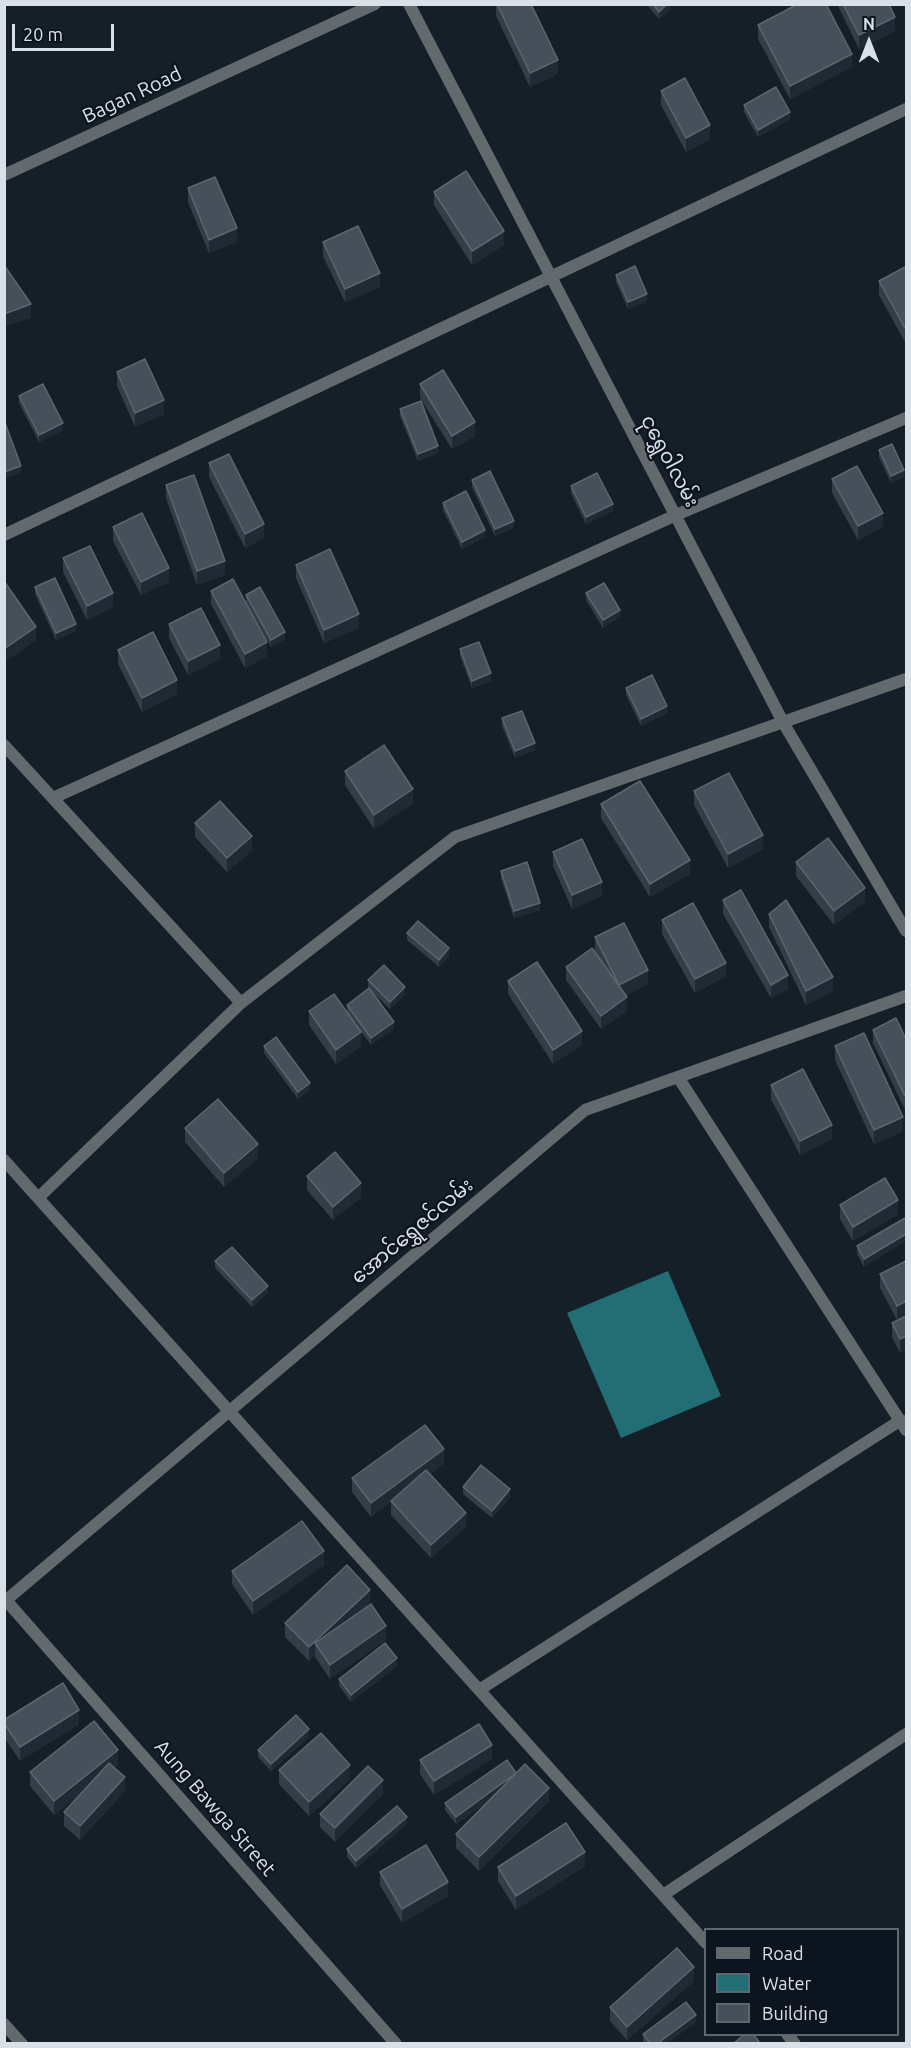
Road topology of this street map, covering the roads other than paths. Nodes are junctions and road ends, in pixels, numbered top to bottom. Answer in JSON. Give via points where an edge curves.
{"nodes":[{"id":1,"x":375,"y":4,"type":"edge"},
{"id":2,"x":409,"y":4,"type":"edge"},
{"id":3,"x":906,"y":108,"type":"edge"},
{"id":4,"x":4,"y":175,"type":"edge"},
{"id":5,"x":551,"y":278,"type":"junction"},
{"id":6,"x":906,"y":418,"type":"edge"},
{"id":7,"x":676,"y":515,"type":"junction"},
{"id":8,"x":4,"y":535,"type":"edge"},
{"id":9,"x":906,"y":679,"type":"edge"},
{"id":10,"x":784,"y":724,"type":"junction"},
{"id":11,"x":4,"y":745,"type":"edge"},
{"id":12,"x":53,"y":798,"type":"junction"},
{"id":13,"x":906,"y":931,"type":"edge"},
{"id":14,"x":906,"y":996,"type":"edge"},
{"id":15,"x":242,"y":1003,"type":"junction"},
{"id":16,"x":678,"y":1077,"type":"junction"},
{"id":17,"x":4,"y":1160,"type":"edge"},
{"id":18,"x":38,"y":1198,"type":"junction"},
{"id":19,"x":230,"y":1411,"type":"junction"},
{"id":20,"x":904,"y":1425,"type":"edge"},
{"id":21,"x":5,"y":1600,"type":"edge"},
{"id":22,"x":479,"y":1690,"type":"junction"},
{"id":23,"x":906,"y":1734,"type":"edge"},
{"id":24,"x":663,"y":1896,"type":"junction"},
{"id":25,"x":704,"y":1942,"type":"edge"},
{"id":26,"x":4,"y":2024,"type":"edge"},
{"id":27,"x":22,"y":2043,"type":"edge"},
{"id":28,"x":396,"y":2043,"type":"edge"}],
"edges":[{"from":1,"to":4,"type":"street","name":"Bagan Road"},
{"from":2,"to":5,"type":"street","name":"ငုရွှေဝါလမ်း"},
{"from":3,"to":5,"type":"street"},
{"from":5,"to":7,"type":"street","name":"ငုရွှေဝါလမ်း"},
{"from":5,"to":8,"type":"street"},
{"from":6,"to":7,"type":"street"},
{"from":7,"to":10,"type":"street","name":"ငုရွှေဝါလမ်း"},
{"from":7,"to":12,"type":"street"},
{"from":9,"to":10,"type":"street"},
{"from":10,"to":13,"type":"street","name":"ငုရွှေဝါလမ်း"},
{"from":10,"to":15,"type":"street","via":[[455,837]]},
{"from":11,"to":12,"type":"street"},
{"from":12,"to":15,"type":"street"},
{"from":14,"to":16,"type":"street","name":"အောင်ရွှေဇင်လမ်း"},
{"from":15,"to":18,"type":"street"},
{"from":16,"to":19,"type":"street","name":"အောင်ရွှေဇင်လမ်း","via":[[585,1110]]},
{"from":16,"to":20,"type":"street"},
{"from":17,"to":18,"type":"street"},
{"from":18,"to":19,"type":"street"},
{"from":19,"to":21,"type":"street","name":"အောင်ရွှေဇင်လမ်း"},
{"from":19,"to":22,"type":"street"},
{"from":20,"to":22,"type":"street"},
{"from":21,"to":28,"type":"street","name":"Aung Bawga Street"},
{"from":22,"to":24,"type":"street"},
{"from":23,"to":24,"type":"street"},
{"from":24,"to":25,"type":"street"},
{"from":26,"to":27,"type":"street"}]}
